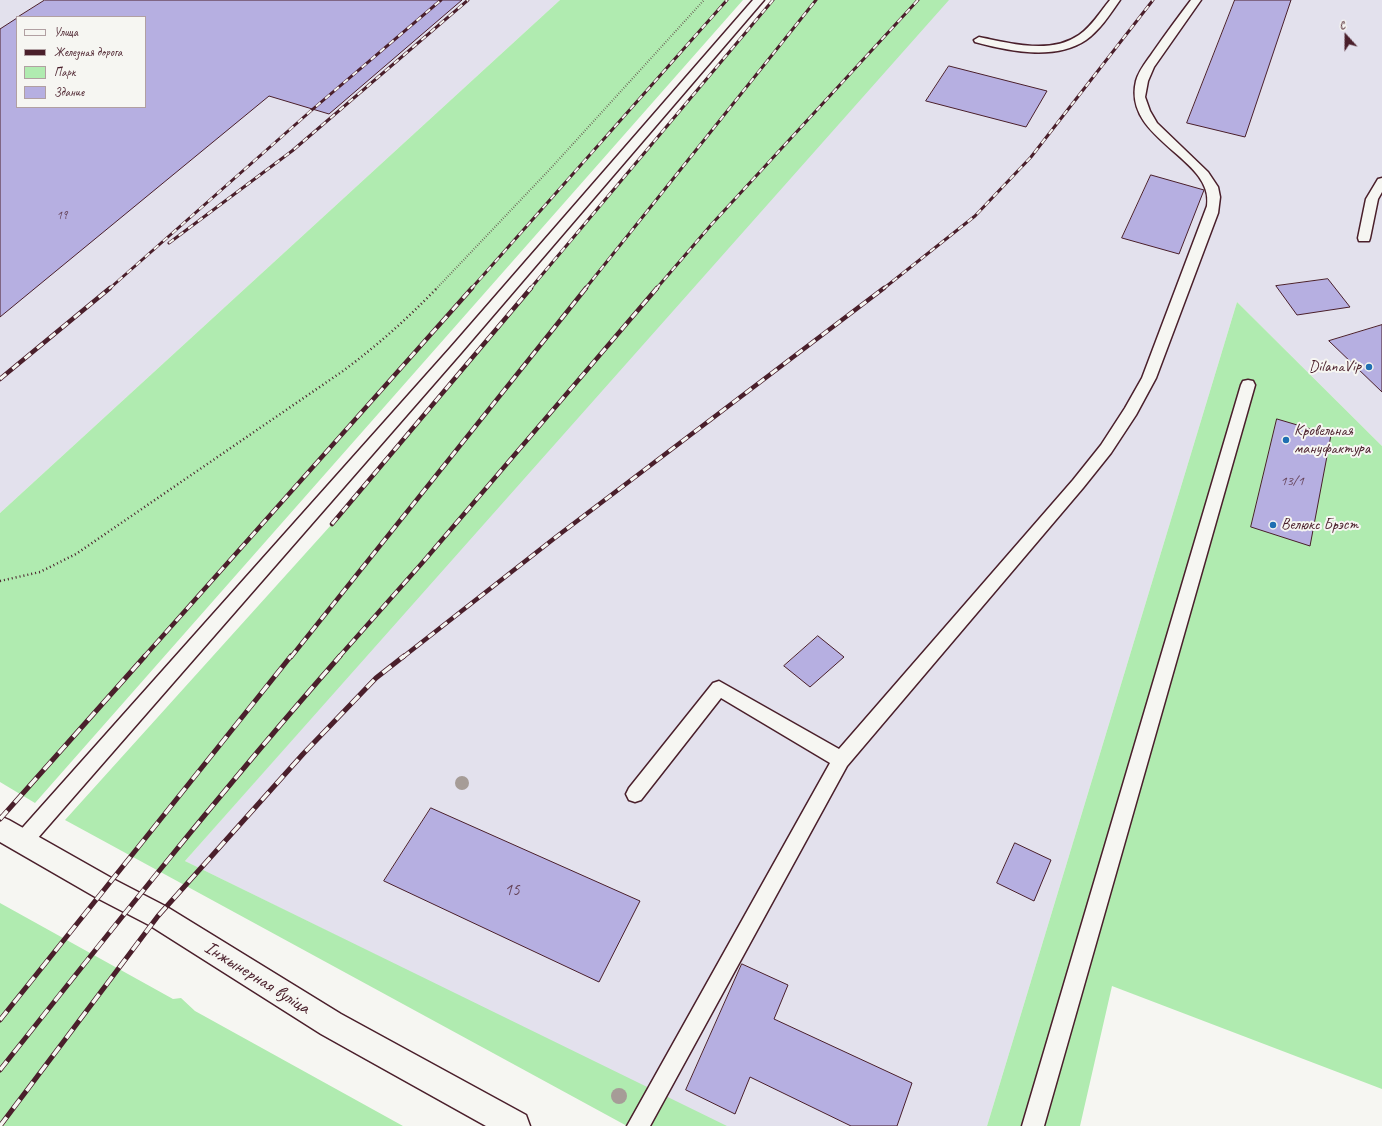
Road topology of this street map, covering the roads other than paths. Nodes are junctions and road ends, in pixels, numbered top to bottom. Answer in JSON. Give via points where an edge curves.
{"nodes":[{"id":1,"x":759,"y":0,"type":"edge"},
{"id":2,"x":1115,"y":0,"type":"edge"},
{"id":3,"x":1196,"y":0,"type":"edge"},
{"id":4,"x":979,"y":40,"type":"dead end"},
{"id":5,"x":1382,"y":182,"type":"edge"},
{"id":6,"x":1364,"y":238,"type":"dead end"},
{"id":7,"x":1248,"y":385,"type":"dead end"},
{"id":8,"x":841,"y":760,"type":"junction"},
{"id":9,"x":635,"y":794,"type":"dead end"},
{"id":10,"x":0,"y":828,"type":"edge"},
{"id":11,"x":23,"y":841,"type":"junction"},
{"id":12,"x":515,"y":1126,"type":"edge"},
{"id":13,"x":638,"y":1126,"type":"edge"},
{"id":14,"x":1033,"y":1126,"type":"edge"}],
"edges":[{"from":1,"to":11,"type":"lane","via":[[456,350]]},
{"from":2,"to":4,"type":"lane","via":[[1090,31],[1068,44],[1034,50]]},
{"from":3,"to":8,"type":"lane","via":[[1147,69],[1141,82],[1140,98],[1146,116],[1160,134],[1206,177],[1213,188],[1215,201],[1149,378],[1106,449],[1078,484]]},
{"from":5,"to":6,"type":"lane","via":[[1372,199]]},
{"from":7,"to":14,"type":"lane"},
{"from":8,"to":9,"type":"lane","via":[[720,688]]},
{"from":8,"to":13,"type":"lane"},
{"from":10,"to":11,"type":"street","name":"Інжынерная вуліца"},
{"from":11,"to":12,"type":"street","name":"Інжынерная вуліца","via":[[158,916],[331,1024]]}]}
